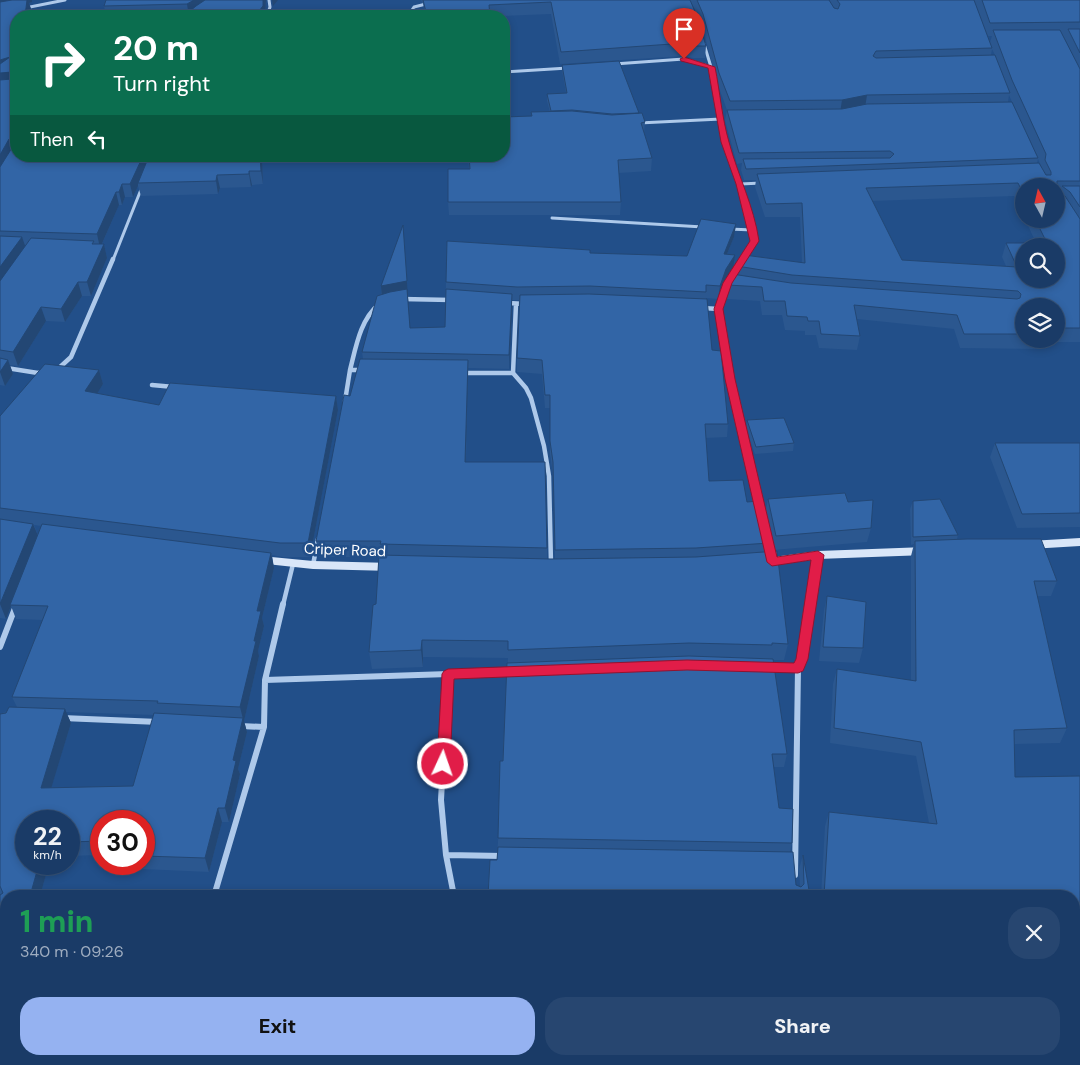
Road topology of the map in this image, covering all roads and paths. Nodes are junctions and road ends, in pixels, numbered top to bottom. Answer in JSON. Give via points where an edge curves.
{"nodes":[{"id":1,"x":65,"y":0,"type":"edge"},
{"id":2,"x":432,"y":3,"type":"edge"},
{"id":3,"x":24,"y":8,"type":"edge"},
{"id":4,"x":412,"y":10,"type":"edge"},
{"id":5,"x":701,"y":35,"type":"edge"},
{"id":6,"x":608,"y":65,"type":"edge"},
{"id":7,"x":570,"y":67,"type":"edge"},
{"id":8,"x":711,"y":67,"type":"junction"},
{"id":9,"x":510,"y":72,"type":"edge"},
{"id":10,"x":731,"y":117,"type":"edge"},
{"id":11,"x":721,"y":118,"type":"junction"},
{"id":12,"x":630,"y":123,"type":"edge"},
{"id":13,"x":735,"y":167,"type":"junction"},
{"id":14,"x":744,"y":167,"type":"edge"},
{"id":15,"x":143,"y":183,"type":"edge"},
{"id":16,"x":770,"y":183,"type":"edge"},
{"id":17,"x":740,"y":184,"type":"junction"},
{"id":18,"x":552,"y":218,"type":"edge"},
{"id":19,"x":705,"y":228,"type":"edge"},
{"id":20,"x":724,"y":229,"type":"edge"},
{"id":21,"x":753,"y":230,"type":"junction"},
{"id":22,"x":106,"y":252,"type":"edge"},
{"id":23,"x":115,"y":252,"type":"junction"},
{"id":24,"x":728,"y":283,"type":"junction"},
{"id":25,"x":735,"y":285,"type":"edge"},
{"id":26,"x":399,"y":300,"type":"edge"},
{"id":27,"x":461,"y":301,"type":"edge"},
{"id":28,"x":386,"y":302,"type":"edge"},
{"id":29,"x":498,"y":303,"type":"edge"},
{"id":30,"x":516,"y":304,"type":"junction"},
{"id":31,"x":534,"y":304,"type":"edge"},
{"id":32,"x":700,"y":308,"type":"edge"},
{"id":33,"x":719,"y":309,"type":"junction"},
{"id":34,"x":0,"y":366,"type":"edge"},
{"id":35,"x":55,"y":370,"type":"edge"},
{"id":36,"x":350,"y":370,"type":"junction"},
{"id":37,"x":370,"y":370,"type":"edge"},
{"id":38,"x":47,"y":372,"type":"edge"},
{"id":39,"x":458,"y":372,"type":"edge"},
{"id":40,"x":38,"y":373,"type":"junction"},
{"id":41,"x":513,"y":373,"type":"junction"},
{"id":42,"x":33,"y":381,"type":"edge"},
{"id":43,"x":152,"y":385,"type":"dead end"},
{"id":44,"x":181,"y":387,"type":"edge"},
{"id":45,"x":335,"y":402,"type":"edge"},
{"id":46,"x":762,"y":517,"type":"edge"},
{"id":47,"x":319,"y":536,"type":"edge"},
{"id":48,"x":1080,"y":542,"type":"edge"},
{"id":49,"x":1021,"y":546,"type":"edge"},
{"id":50,"x":933,"y":550,"type":"edge"},
{"id":51,"x":818,"y":555,"type":"junction"},
{"id":52,"x":253,"y":559,"type":"edge"},
{"id":53,"x":753,"y":563,"type":"edge"},
{"id":54,"x":293,"y":564,"type":"junction"},
{"id":55,"x":313,"y":565,"type":"junction"},
{"id":56,"x":402,"y":567,"type":"edge"},
{"id":57,"x":551,"y":570,"type":"edge"},
{"id":58,"x":17,"y":603,"type":"edge"},
{"id":59,"x":0,"y":647,"type":"edge"},
{"id":60,"x":762,"y":667,"type":"edge"},
{"id":61,"x":798,"y":668,"type":"junction"},
{"id":62,"x":518,"y":672,"type":"edge"},
{"id":63,"x":448,"y":674,"type":"junction"},
{"id":64,"x":265,"y":680,"type":"junction"},
{"id":65,"x":59,"y":718,"type":"edge"},
{"id":66,"x":166,"y":723,"type":"edge"},
{"id":67,"x":235,"y":726,"type":"edge"},
{"id":68,"x":264,"y":727,"type":"junction"},
{"id":69,"x":446,"y":855,"type":"junction"},
{"id":70,"x":514,"y":856,"type":"edge"},
{"id":71,"x":785,"y":861,"type":"edge"},
{"id":72,"x":794,"y":861,"type":"junction"},
{"id":73,"x":795,"y":879,"type":"edge"},
{"id":74,"x":216,"y":890,"type":"edge"},
{"id":75,"x":453,"y":890,"type":"edge"}],
"edges":[{"from":1,"to":3,"type":"street"},
{"from":2,"to":4,"type":"street"},
{"from":5,"to":8,"type":"street"},
{"from":6,"to":8,"type":"street","via":[[684,59]]},
{"from":7,"to":9,"type":"street"},
{"from":8,"to":11,"type":"street"},
{"from":10,"to":11,"type":"street"},
{"from":11,"to":12,"type":"street"},
{"from":11,"to":13,"type":"street","via":[[725,142]]},
{"from":13,"to":14,"type":"street"},
{"from":13,"to":17,"type":"street"},
{"from":15,"to":23,"type":"street"},
{"from":16,"to":17,"type":"street"},
{"from":17,"to":21,"type":"street"},
{"from":18,"to":19,"type":"street"},
{"from":20,"to":21,"type":"street"},
{"from":21,"to":24,"type":"street","via":[[754,241]]},
{"from":22,"to":23,"type":"street"},
{"from":23,"to":35,"type":"street","via":[[71,357],[64,366]]},
{"from":24,"to":25,"type":"street"},
{"from":24,"to":33,"type":"street"},
{"from":26,"to":27,"type":"street"},
{"from":28,"to":36,"type":"street","via":[[373,308],[366,319]]},
{"from":29,"to":30,"type":"street"},
{"from":30,"to":31,"type":"street"},
{"from":30,"to":41,"type":"street"},
{"from":32,"to":33,"type":"street"},
{"from":33,"to":46,"type":"street","via":[[730,379]]},
{"from":34,"to":40,"type":"street"},
{"from":36,"to":37,"type":"street"},
{"from":36,"to":45,"type":"street","via":[[344,403]]},
{"from":38,"to":40,"type":"street"},
{"from":39,"to":41,"type":"street"},
{"from":40,"to":42,"type":"street"},
{"from":41,"to":57,"type":"street","via":[[531,398],[544,446],[549,476]]},
{"from":43,"to":44,"type":"street"},
{"from":47,"to":55,"type":"street"},
{"from":48,"to":49,"type":"main road"},
{"from":50,"to":51,"type":"main road"},
{"from":51,"to":53,"type":"main road","via":[[771,557]]},
{"from":51,"to":61,"type":"street"},
{"from":52,"to":54,"type":"main road","name":"Criper Road"},
{"from":54,"to":55,"type":"main road","name":"Criper Road"},
{"from":54,"to":64,"type":"street"},
{"from":55,"to":56,"type":"main road","name":"Criper Road"},
{"from":58,"to":59,"type":"street"},
{"from":60,"to":61,"type":"street"},
{"from":61,"to":72,"type":"street"},
{"from":62,"to":63,"type":"street"},
{"from":63,"to":64,"type":"street"},
{"from":63,"to":69,"type":"street","via":[[441,800]]},
{"from":64,"to":68,"type":"street"},
{"from":65,"to":66,"type":"street"},
{"from":67,"to":68,"type":"street"},
{"from":68,"to":74,"type":"street"},
{"from":69,"to":70,"type":"street"},
{"from":69,"to":75,"type":"street"},
{"from":71,"to":72,"type":"street"},
{"from":72,"to":73,"type":"street"}]}
